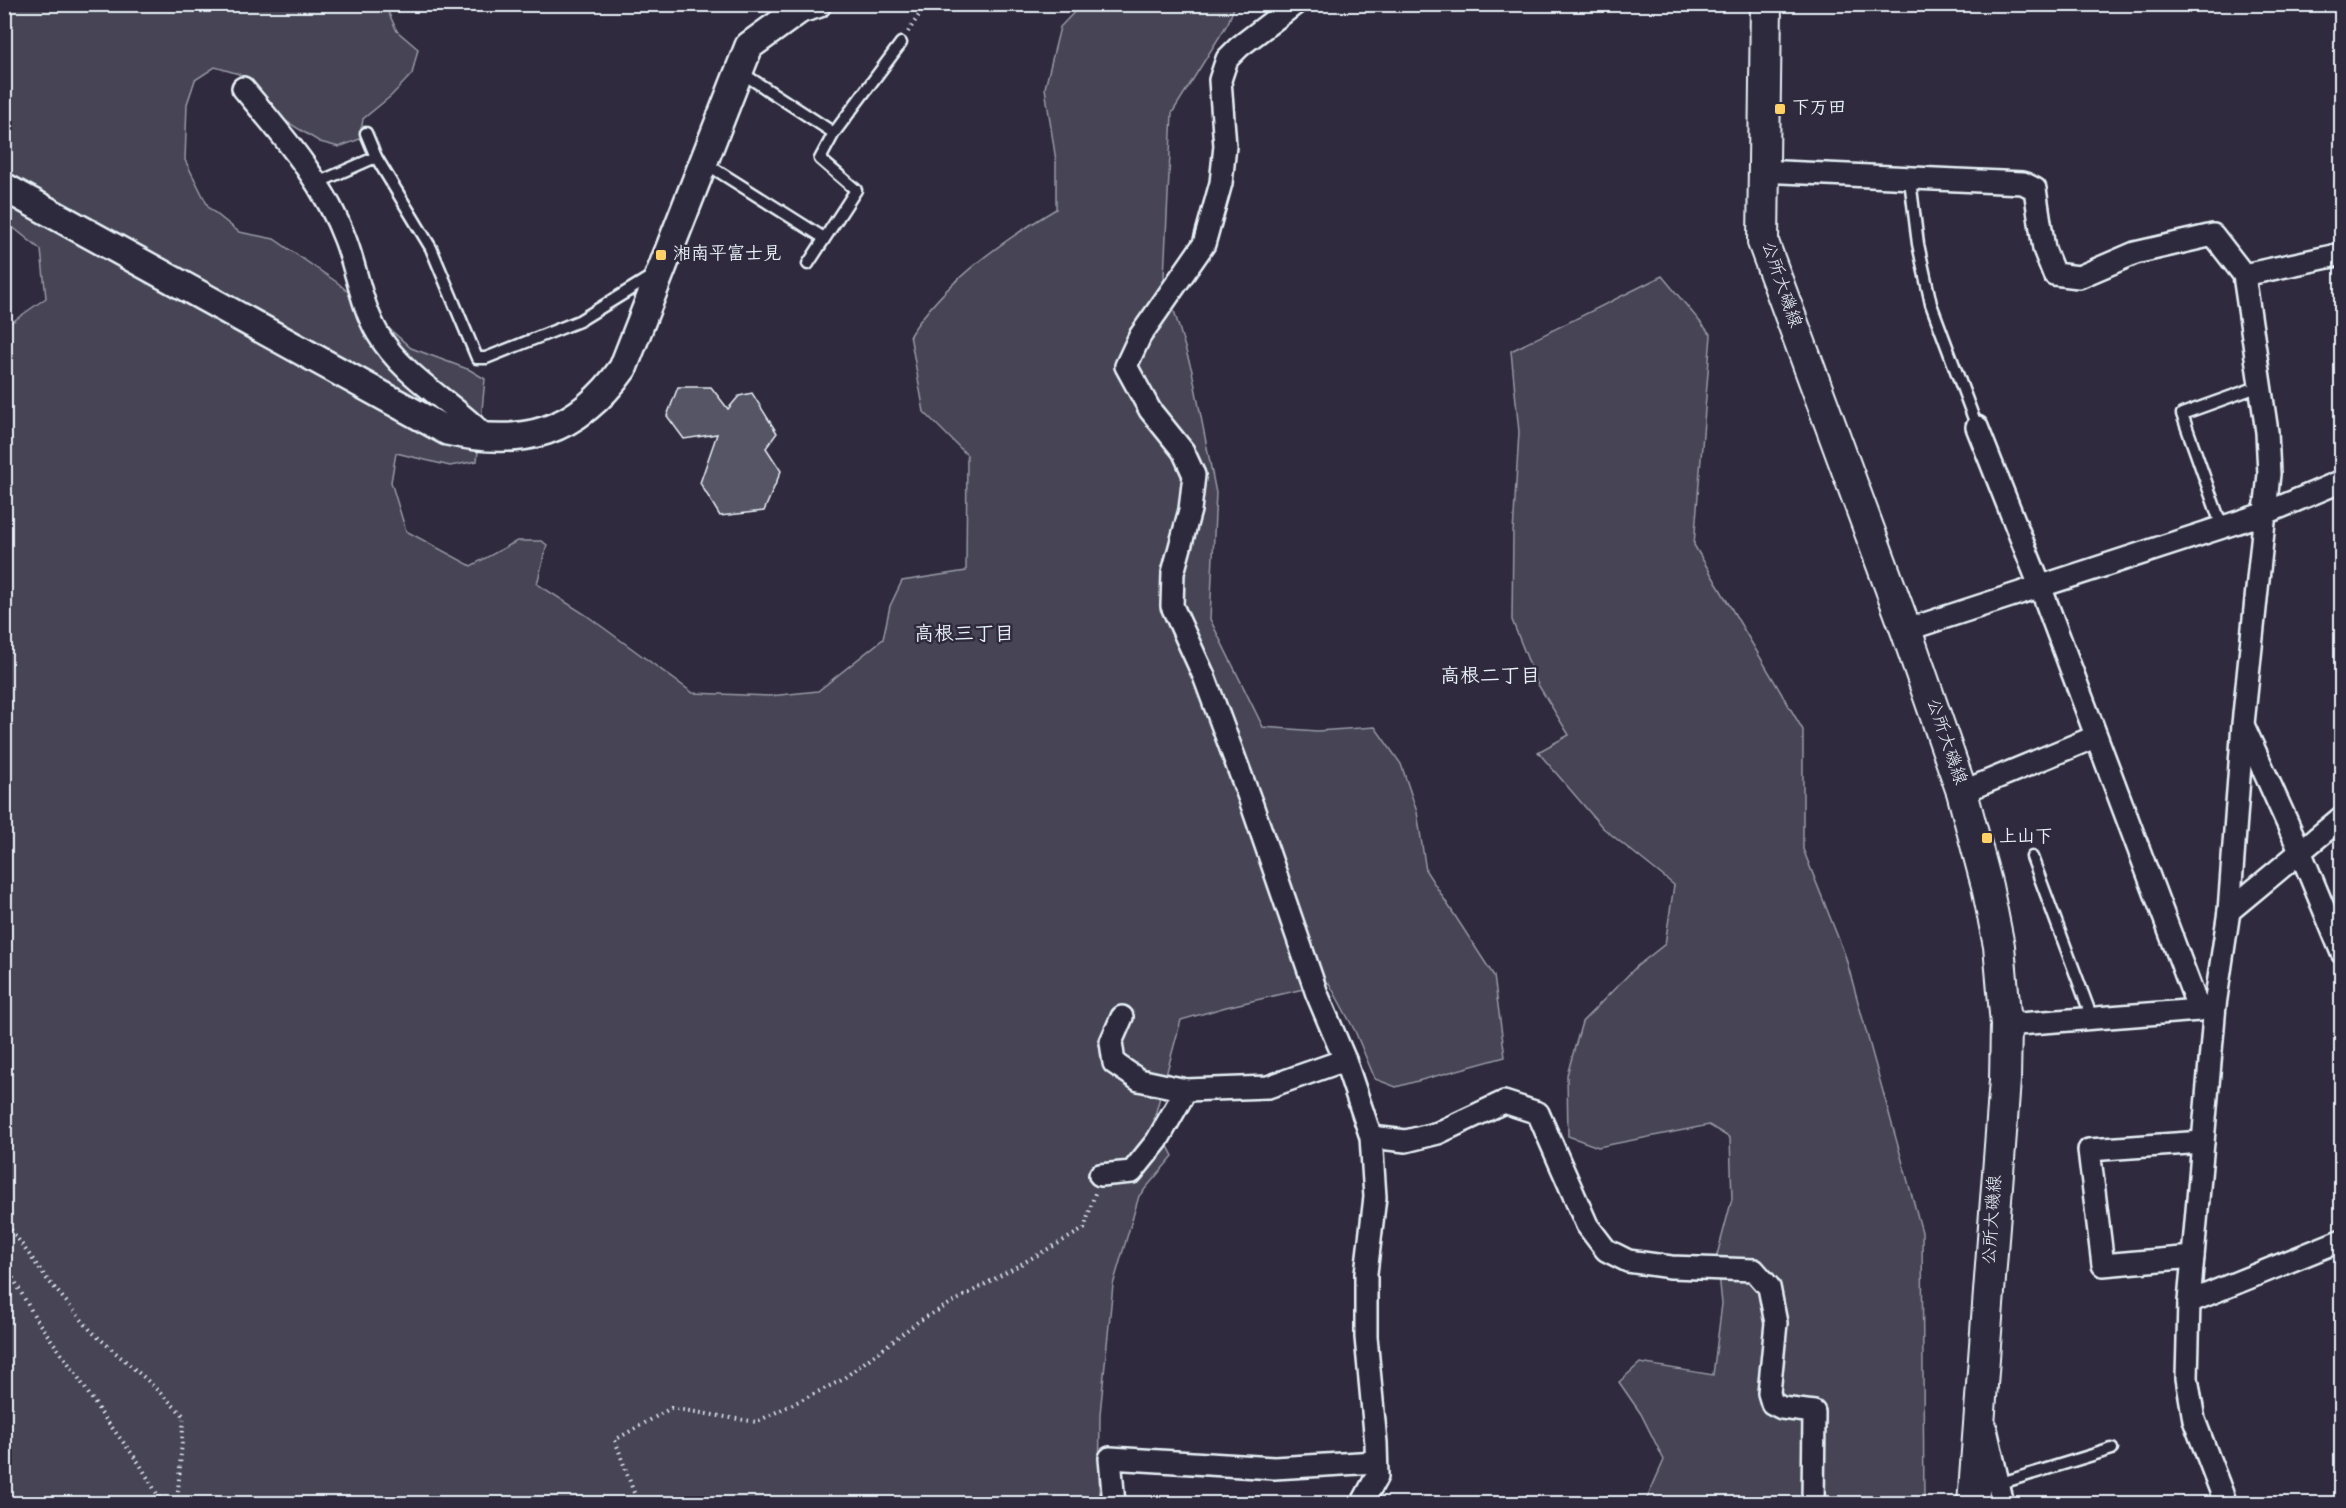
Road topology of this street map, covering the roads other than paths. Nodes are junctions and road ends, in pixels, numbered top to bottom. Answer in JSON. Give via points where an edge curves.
{"nodes":[{"id":1,"x":817,"y":4,"type":"edge"},
{"id":2,"x":1295,"y":4,"type":"edge"},
{"id":3,"x":1766,"y":4,"type":"edge"},
{"id":4,"x":901,"y":43,"type":"road end"},
{"id":5,"x":738,"y":70,"type":"junction"},
{"id":6,"x":243,"y":88,"type":"dead end"},
{"id":7,"x":366,"y":133,"type":"dead end"},
{"id":8,"x":834,"y":133,"type":"junction"},
{"id":9,"x":376,"y":157,"type":"junction"},
{"id":10,"x":702,"y":161,"type":"junction"},
{"id":11,"x":1762,"y":171,"type":"junction"},
{"id":12,"x":1910,"y":180,"type":"junction"},
{"id":13,"x":317,"y":183,"type":"junction"},
{"id":14,"x":4,"y":187,"type":"edge"},
{"id":15,"x":824,"y":238,"type":"junction"},
{"id":16,"x":2342,"y":254,"type":"edge"},
{"id":17,"x":808,"y":264,"type":"dead end"},
{"id":18,"x":662,"y":270,"type":"junction"},
{"id":19,"x":2244,"y":275,"type":"junction"},
{"id":20,"x":2260,"y":386,"type":"junction"},
{"id":21,"x":1977,"y":427,"type":"joint"},
{"id":22,"x":487,"y":438,"type":"junction"},
{"id":23,"x":2342,"y":481,"type":"edge"},
{"id":24,"x":2266,"y":513,"type":"junction"},
{"id":25,"x":2222,"y":527,"type":"junction"},
{"id":26,"x":2040,"y":586,"type":"junction"},
{"id":27,"x":1906,"y":630,"type":"junction"},
{"id":28,"x":2243,"y":724,"type":"junction"},
{"id":29,"x":2095,"y":737,"type":"junction"},
{"id":30,"x":1962,"y":792,"type":"junction"},
{"id":31,"x":2342,"y":817,"type":"edge"},
{"id":32,"x":2300,"y":851,"type":"junction"},
{"id":33,"x":2032,"y":857,"type":"dead end"},
{"id":34,"x":2229,"y":911,"type":"junction"},
{"id":35,"x":2342,"y":953,"type":"edge"},
{"id":36,"x":2207,"y":1007,"type":"junction"},
{"id":37,"x":1122,"y":1017,"type":"dead end"},
{"id":38,"x":2092,"y":1018,"type":"junction"},
{"id":39,"x":2006,"y":1025,"type":"junction"},
{"id":40,"x":1345,"y":1060,"type":"junction"},
{"id":41,"x":1186,"y":1090,"type":"junction"},
{"id":42,"x":1371,"y":1137,"type":"junction"},
{"id":43,"x":2203,"y":1142,"type":"junction"},
{"id":44,"x":1100,"y":1175,"type":"road end"},
{"id":45,"x":2342,"y":1240,"type":"edge"},
{"id":46,"x":2193,"y":1257,"type":"junction"},
{"id":47,"x":2189,"y":1302,"type":"junction"},
{"id":48,"x":1980,"y":1406,"type":"junction"},
{"id":49,"x":2112,"y":1449,"type":"dead end"},
{"id":50,"x":1377,"y":1462,"type":"junction"},
{"id":51,"x":2000,"y":1494,"type":"edge"},
{"id":52,"x":1114,"y":1503,"type":"edge"},
{"id":53,"x":1362,"y":1503,"type":"edge"},
{"id":54,"x":1813,"y":1503,"type":"edge"},
{"id":55,"x":1973,"y":1503,"type":"edge"},
{"id":56,"x":2226,"y":1503,"type":"edge"}],
"edges":[{"from":1,"to":5,"type":"street","via":[[800,9],[749,46]]},
{"from":2,"to":40,"type":"street","via":[[1227,59],[1220,80],[1225,146],[1221,183],[1204,244],[1140,336],[1126,366],[1150,410],[1183,451],[1194,475],[1190,510],[1173,573],[1172,606],[1204,676],[1317,994]]},
{"from":3,"to":11,"type":"main road","name":"公所大磯線"},
{"from":4,"to":8,"type":"lane"},
{"from":5,"to":8,"type":"lane"},
{"from":5,"to":10,"type":"street"},
{"from":6,"to":13,"type":"street"},
{"from":7,"to":9,"type":"lane"},
{"from":8,"to":15,"type":"lane","via":[[820,159],[856,190]]},
{"from":9,"to":13,"type":"lane"},
{"from":9,"to":18,"type":"lane","via":[[431,248],[477,358],[486,358],[579,321]]},
{"from":10,"to":15,"type":"lane"},
{"from":10,"to":18,"type":"street"},
{"from":11,"to":12,"type":"street"},
{"from":11,"to":27,"type":"main road","name":"公所大磯線","via":[[1763,242]]},
{"from":12,"to":19,"type":"street","via":[[2023,183],[2035,189],[2044,249],[2054,274],[2079,277],[2135,253],[2212,235]]},
{"from":12,"to":21,"type":"lane","via":[[1930,304]]},
{"from":13,"to":22,"type":"street","via":[[345,238],[367,312],[379,336],[402,365]]},
{"from":14,"to":22,"type":"street","via":[[447,431]]},
{"from":15,"to":17,"type":"lane"},
{"from":16,"to":19,"type":"street"},
{"from":18,"to":22,"type":"street","via":[[622,368],[596,401],[554,427],[510,438]]},
{"from":19,"to":20,"type":"street"},
{"from":20,"to":24,"type":"street","via":[[2269,474]]},
{"from":20,"to":25,"type":"lane","via":[[2182,414]]},
{"from":21,"to":26,"type":"street"},
{"from":23,"to":24,"type":"street"},
{"from":24,"to":25,"type":"street"},
{"from":24,"to":28,"type":"street"},
{"from":25,"to":26,"type":"street"},
{"from":26,"to":27,"type":"street"},
{"from":26,"to":29,"type":"street"},
{"from":27,"to":30,"type":"main road","name":"公所大磯線"},
{"from":28,"to":32,"type":"street"},
{"from":28,"to":34,"type":"street"},
{"from":29,"to":30,"type":"street"},
{"from":29,"to":36,"type":"street"},
{"from":30,"to":39,"type":"main road","name":"公所大磯線","via":[[1999,946]]},
{"from":31,"to":32,"type":"street"},
{"from":32,"to":34,"type":"street"},
{"from":32,"to":35,"type":"street"},
{"from":33,"to":38,"type":"lane"},
{"from":34,"to":36,"type":"street"},
{"from":36,"to":38,"type":"street"},
{"from":36,"to":43,"type":"street"},
{"from":37,"to":41,"type":"street","via":[[1111,1042],[1114,1063],[1139,1080]]},
{"from":38,"to":39,"type":"street"},
{"from":39,"to":48,"type":"main road","name":"公所大磯線"},
{"from":40,"to":41,"type":"street","via":[[1268,1087]]},
{"from":40,"to":42,"type":"street"},
{"from":41,"to":44,"type":"street","via":[[1158,1141],[1132,1172]]},
{"from":42,"to":50,"type":"street","via":[[1375,1197],[1366,1273],[1366,1337]]},
{"from":42,"to":54,"type":"street","via":[[1406,1141],[1438,1133],[1504,1102],[1538,1113],[1587,1225],[1606,1250],[1628,1261],[1671,1267],[1754,1270],[1769,1287],[1776,1323],[1769,1393],[1772,1403],[1814,1412]]},
{"from":43,"to":46,"type":"street"},
{"from":43,"to":46,"type":"street","via":[[2089,1150],[2103,1265]]},
{"from":45,"to":47,"type":"street"},
{"from":46,"to":47,"type":"street"},
{"from":47,"to":56,"type":"street","via":[[2187,1378],[2194,1420]]},
{"from":48,"to":51,"type":"street"},
{"from":48,"to":55,"type":"main road","name":"公所大磯線"},
{"from":49,"to":51,"type":"lane"},
{"from":50,"to":52,"type":"street","via":[[1274,1468],[1110,1458]]},
{"from":50,"to":53,"type":"street","via":[[1377,1476]]}]}
